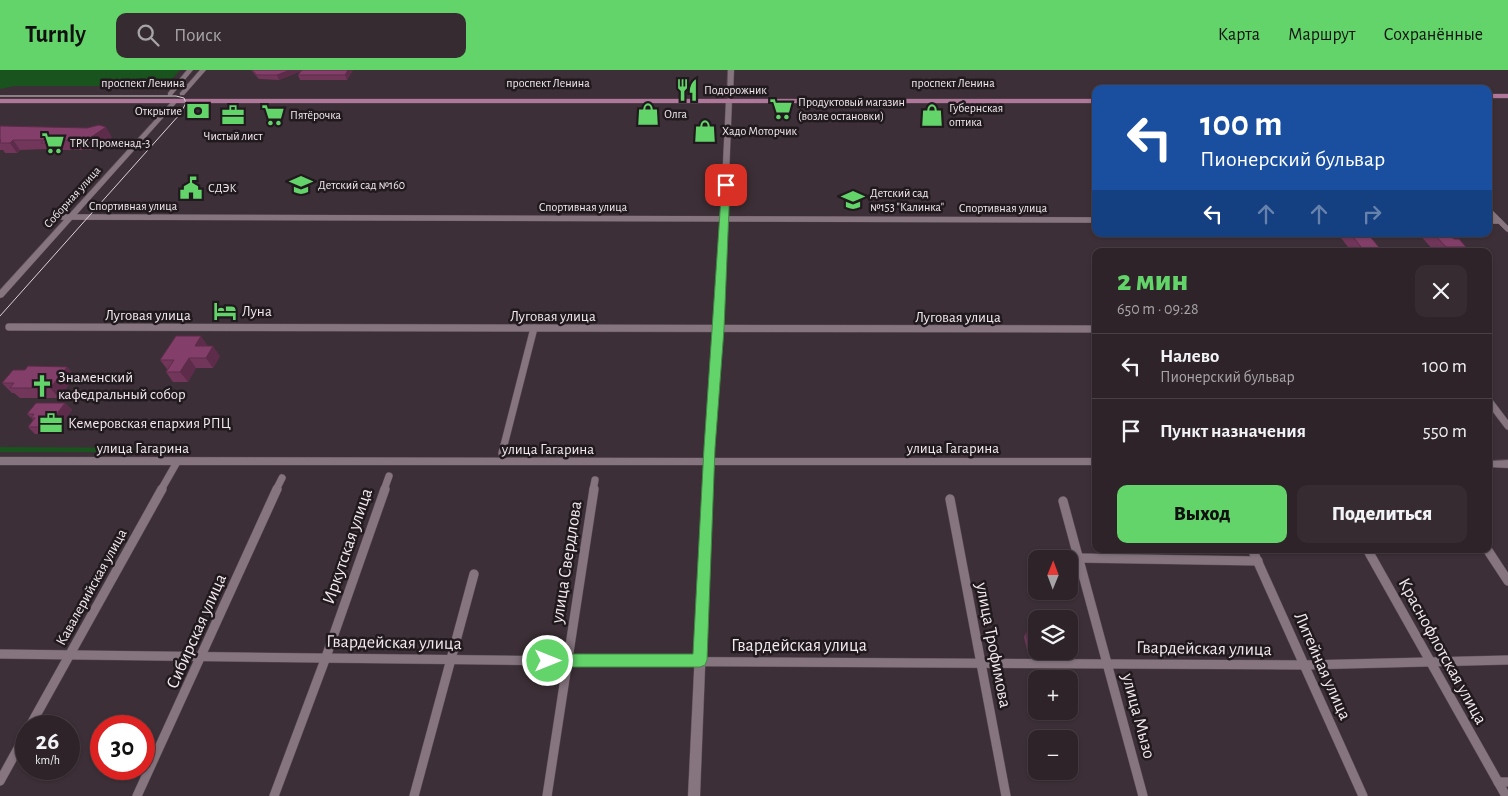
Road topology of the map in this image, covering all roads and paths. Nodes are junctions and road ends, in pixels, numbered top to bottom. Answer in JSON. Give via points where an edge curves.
{"nodes":[{"id":1,"x":190,"y":70,"type":"edge"},
{"id":2,"x":203,"y":70,"type":"edge"},
{"id":3,"x":731,"y":70,"type":"edge"},
{"id":4,"x":182,"y":94,"type":"junction"},
{"id":5,"x":0,"y":95,"type":"edge"},
{"id":6,"x":1092,"y":95,"type":"edge"},
{"id":7,"x":1492,"y":96,"type":"edge"},
{"id":8,"x":1508,"y":96,"type":"edge"},
{"id":9,"x":168,"y":97,"type":"junction"},
{"id":10,"x":730,"y":97,"type":"junction"},
{"id":11,"x":1059,"y":98,"type":"junction"},
{"id":12,"x":0,"y":100,"type":"edge"},
{"id":13,"x":176,"y":100,"type":"junction"},
{"id":14,"x":1092,"y":101,"type":"edge"},
{"id":15,"x":1492,"y":102,"type":"edge"},
{"id":16,"x":1508,"y":102,"type":"edge"},
{"id":17,"x":1492,"y":213,"type":"edge"},
{"id":18,"x":66,"y":217,"type":"junction"},
{"id":19,"x":724,"y":219,"type":"junction"},
{"id":20,"x":1092,"y":220,"type":"edge"},
{"id":21,"x":1492,"y":221,"type":"edge"},
{"id":22,"x":1499,"y":221,"type":"junction"},
{"id":23,"x":1508,"y":230,"type":"edge"},
{"id":24,"x":0,"y":285,"type":"edge"},
{"id":25,"x":0,"y":295,"type":"edge"},
{"id":26,"x":9,"y":327,"type":"dead end"},
{"id":27,"x":534,"y":328,"type":"junction"},
{"id":28,"x":719,"y":329,"type":"junction"},
{"id":29,"x":1092,"y":329,"type":"edge"},
{"id":30,"x":1492,"y":405,"type":"edge"},
{"id":31,"x":1508,"y":426,"type":"edge"},
{"id":32,"x":502,"y":453,"type":"dead end"},
{"id":33,"x":0,"y":461,"type":"edge"},
{"id":34,"x":177,"y":462,"type":"junction"},
{"id":35,"x":1092,"y":462,"type":"edge"},
{"id":36,"x":709,"y":463,"type":"junction"},
{"id":37,"x":1492,"y":464,"type":"edge"},
{"id":38,"x":1508,"y":464,"type":"edge"},
{"id":39,"x":389,"y":476,"type":"dead end"},
{"id":40,"x":282,"y":478,"type":"dead end"},
{"id":41,"x":595,"y":480,"type":"dead end"},
{"id":42,"x":950,"y":499,"type":"dead end"},
{"id":43,"x":1063,"y":501,"type":"dead end"},
{"id":44,"x":1076,"y":550,"type":"edge"},
{"id":45,"x":1254,"y":553,"type":"edge"},
{"id":46,"x":1369,"y":553,"type":"edge"},
{"id":47,"x":1490,"y":553,"type":"edge"},
{"id":48,"x":1078,"y":558,"type":"joint"},
{"id":49,"x":1258,"y":560,"type":"junction"},
{"id":50,"x":474,"y":574,"type":"dead end"},
{"id":51,"x":1508,"y":581,"type":"edge"},
{"id":52,"x":0,"y":654,"type":"edge"},
{"id":53,"x":71,"y":654,"type":"junction"},
{"id":54,"x":203,"y":655,"type":"junction"},
{"id":55,"x":326,"y":657,"type":"junction"},
{"id":56,"x":451,"y":660,"type":"junction"},
{"id":57,"x":700,"y":660,"type":"junction"},
{"id":58,"x":1508,"y":660,"type":"edge"},
{"id":59,"x":567,"y":661,"type":"junction"},
{"id":60,"x":1429,"y":661,"type":"junction"},
{"id":61,"x":980,"y":662,"type":"junction"},
{"id":62,"x":1108,"y":664,"type":"junction"},
{"id":63,"x":1305,"y":665,"type":"junction"},
{"id":64,"x":36,"y":715,"type":"edge"},
{"id":65,"x":15,"y":754,"type":"edge"},
{"id":66,"x":0,"y":781,"type":"edge"},
{"id":67,"x":1503,"y":782,"type":"edge"},
{"id":68,"x":137,"y":796,"type":"edge"},
{"id":69,"x":274,"y":796,"type":"edge"},
{"id":70,"x":414,"y":796,"type":"edge"},
{"id":71,"x":547,"y":796,"type":"edge"},
{"id":72,"x":694,"y":796,"type":"edge"},
{"id":73,"x":1006,"y":796,"type":"edge"},
{"id":74,"x":1143,"y":796,"type":"edge"},
{"id":75,"x":1363,"y":796,"type":"edge"},
{"id":76,"x":1506,"y":796,"type":"edge"}],
"edges":[{"from":1,"to":9,"type":"main road","name":"Соборная улица"},
{"from":2,"to":4,"type":"main road","name":"Соборная улица"},
{"from":3,"to":10,"type":"street"},
{"from":4,"to":9,"type":"main road","name":"проспект Ленина"},
{"from":4,"to":10,"type":"main road","name":"проспект Ленина"},
{"from":4,"to":13,"type":"main road","name":"Соборная улица"},
{"from":5,"to":9,"type":"main road","name":"проспект Ленина"},
{"from":6,"to":11,"type":"main road","name":"проспект Ленина"},
{"from":7,"to":8,"type":"main road"},
{"from":9,"to":12,"type":"main road","name":"проспект Ленина"},
{"from":9,"to":13,"type":"main road","name":"проспект Ленина"},
{"from":9,"to":18,"type":"main road","name":"Соборная улица"},
{"from":10,"to":11,"type":"main road","name":"проспект Ленина"},
{"from":10,"to":13,"type":"main road","name":"проспект Ленина"},
{"from":10,"to":19,"type":"street"},
{"from":11,"to":14,"type":"main road","name":"проспект Ленина"},
{"from":13,"to":18,"type":"main road","name":"Соборная улица"},
{"from":15,"to":16,"type":"main road"},
{"from":17,"to":22,"type":"street"},
{"from":18,"to":19,"type":"street","name":"Спортивная улица"},
{"from":18,"to":24,"type":"main road","name":"Соборная улица"},
{"from":18,"to":25,"type":"main road","name":"Соборная улица"},
{"from":19,"to":20,"type":"street","name":"Спортивная улица"},
{"from":19,"to":28,"type":"street"},
{"from":21,"to":22,"type":"street"},
{"from":22,"to":23,"type":"street"},
{"from":26,"to":27,"type":"street","name":"Луговая улица"},
{"from":27,"to":28,"type":"street","name":"Луговая улица"},
{"from":27,"to":32,"type":"street"},
{"from":28,"to":29,"type":"street","name":"Луговая улица"},
{"from":28,"to":36,"type":"street"},
{"from":30,"to":31,"type":"street"},
{"from":33,"to":34,"type":"street","name":"улица Гагарина"},
{"from":34,"to":36,"type":"street","name":"улица Гагарина"},
{"from":34,"to":53,"type":"street","name":"Кавалерийская улица"},
{"from":35,"to":36,"type":"street","name":"улица Гагарина","via":[[742,460]]},
{"from":36,"to":57,"type":"street"},
{"from":37,"to":38,"type":"street"},
{"from":39,"to":55,"type":"street","name":"Иркутская улица"},
{"from":40,"to":54,"type":"street","name":"Сибирская улица"},
{"from":41,"to":59,"type":"street","name":"улица Свердлова"},
{"from":42,"to":61,"type":"street","name":"улица Трофимова"},
{"from":43,"to":44,"type":"street","name":"улица Мызо"},
{"from":45,"to":49,"type":"street","name":"Литейная улица"},
{"from":46,"to":60,"type":"street","name":"Краснофлотская улица"},
{"from":47,"to":51,"type":"street"},
{"from":48,"to":49,"type":"street"},
{"from":48,"to":62,"type":"street","name":"улица Мызо"},
{"from":49,"to":63,"type":"street","name":"Литейная улица"},
{"from":50,"to":56,"type":"street"},
{"from":52,"to":53,"type":"street","name":"Гвардейская улица"},
{"from":53,"to":54,"type":"street","name":"Гвардейская улица"},
{"from":53,"to":64,"type":"street","name":"Кавалерийская улица"},
{"from":54,"to":55,"type":"street","name":"Гвардейская улица"},
{"from":54,"to":68,"type":"street","name":"Сибирская улица"},
{"from":55,"to":56,"type":"street","name":"Гвардейская улица"},
{"from":55,"to":69,"type":"street","name":"Иркутская улица"},
{"from":56,"to":59,"type":"street","name":"Гвардейская улица"},
{"from":56,"to":70,"type":"street"},
{"from":57,"to":59,"type":"street","name":"Гвардейская улица"},
{"from":57,"to":61,"type":"street","name":"Гвардейская улица"},
{"from":57,"to":72,"type":"street"},
{"from":58,"to":60,"type":"street","name":"Гвардейская улица"},
{"from":59,"to":71,"type":"street","name":"улица Свердлова"},
{"from":60,"to":63,"type":"street","name":"Гвардейская улица"},
{"from":60,"to":67,"type":"street","name":"Краснофлотская улица"},
{"from":61,"to":62,"type":"street","name":"Гвардейская улица"},
{"from":61,"to":73,"type":"street","name":"улица Трофимова"},
{"from":62,"to":63,"type":"street","name":"Гвардейская улица"},
{"from":62,"to":74,"type":"street","name":"улица Мызо"},
{"from":63,"to":75,"type":"street","name":"Литейная улица"},
{"from":65,"to":66,"type":"street"},
{"from":67,"to":76,"type":"street","name":"Краснофлотская улица"}]}
